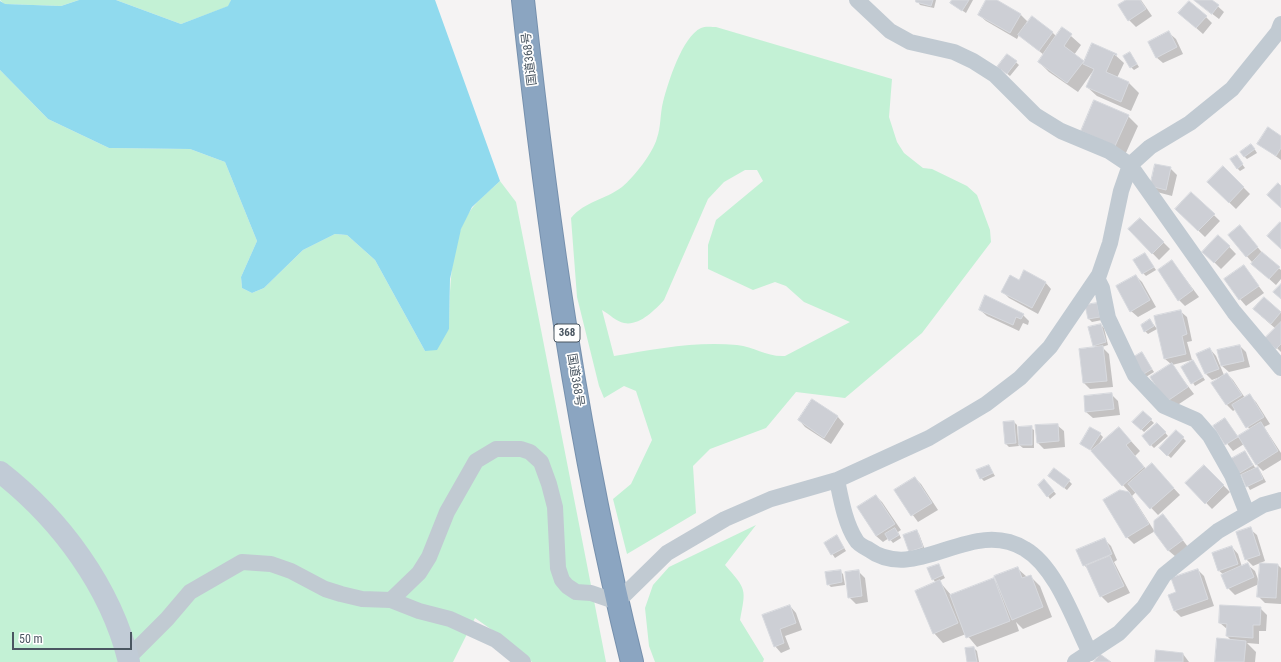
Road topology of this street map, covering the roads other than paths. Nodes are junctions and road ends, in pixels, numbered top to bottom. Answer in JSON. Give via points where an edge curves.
{"nodes":[{"id":1,"x":523,"y":0,"type":"edge"},
{"id":2,"x":857,"y":0,"type":"edge"},
{"id":3,"x":1280,"y":30,"type":"edge"},
{"id":4,"x":1130,"y":165,"type":"junction"},
{"id":5,"x":1097,"y":278,"type":"junction"},
{"id":6,"x":1281,"y":368,"type":"edge"},
{"id":7,"x":0,"y":472,"type":"edge"},
{"id":8,"x":837,"y":480,"type":"junction"},
{"id":9,"x":1281,"y":500,"type":"edge"},
{"id":10,"x":1247,"y":513,"type":"junction"},
{"id":11,"x":391,"y":600,"type":"junction"},
{"id":12,"x":617,"y":602,"type":"junction"},
{"id":13,"x":1090,"y":653,"type":"junction"},
{"id":14,"x":129,"y":660,"type":"edge"},
{"id":15,"x":523,"y":662,"type":"edge"},
{"id":16,"x":632,"y":662,"type":"edge"},
{"id":17,"x":1075,"y":662,"type":"edge"}],
"edges":[{"from":1,"to":12,"type":"highway","name":"国道368号","number":"368","via":[[555,261],[578,404]]},
{"from":2,"to":4,"type":"street","via":[[890,31],[910,42],[954,52],[973,61],[995,75],[1035,114],[1061,131],[1109,151]]},
{"from":3,"to":4,"type":"street","via":[[1232,89],[1190,123],[1150,147]]},
{"from":4,"to":5,"type":"street","via":[[1120,191],[1110,243]]},
{"from":4,"to":6,"type":"street","via":[[1234,312]]},
{"from":5,"to":8,"type":"street","via":[[1050,347],[1020,378],[986,404],[929,438]]},
{"from":5,"to":10,"type":"street","via":[[1102,288],[1108,318],[1135,375],[1164,406],[1196,420],[1210,436],[1232,475]]},
{"from":7,"to":14,"type":"street","via":[[38,505],[79,554],[110,607]]},
{"from":8,"to":12,"type":"street","via":[[771,499],[725,519],[667,553]]},
{"from":8,"to":13,"type":"street","via":[[844,510],[856,541],[875,554],[895,560],[923,558],[983,539],[1005,541],[1025,549],[1053,576]]},
{"from":9,"to":10,"type":"street"},
{"from":10,"to":13,"type":"street","via":[[1218,531],[1164,575],[1144,607],[1119,633]]},
{"from":11,"to":12,"type":"street","via":[[419,573],[429,557],[447,512],[476,461],[496,450],[522,449],[530,452],[541,462],[549,484],[555,507],[558,568],[562,580],[576,592],[591,593]]},
{"from":11,"to":14,"type":"street","via":[[362,599],[341,594],[271,564],[242,562],[190,592]]},
{"from":11,"to":15,"type":"street","via":[[450,619],[484,634],[508,648]]},
{"from":12,"to":16,"type":"highway","name":"国道368号","number":"368"},
{"from":13,"to":17,"type":"street"}]}
